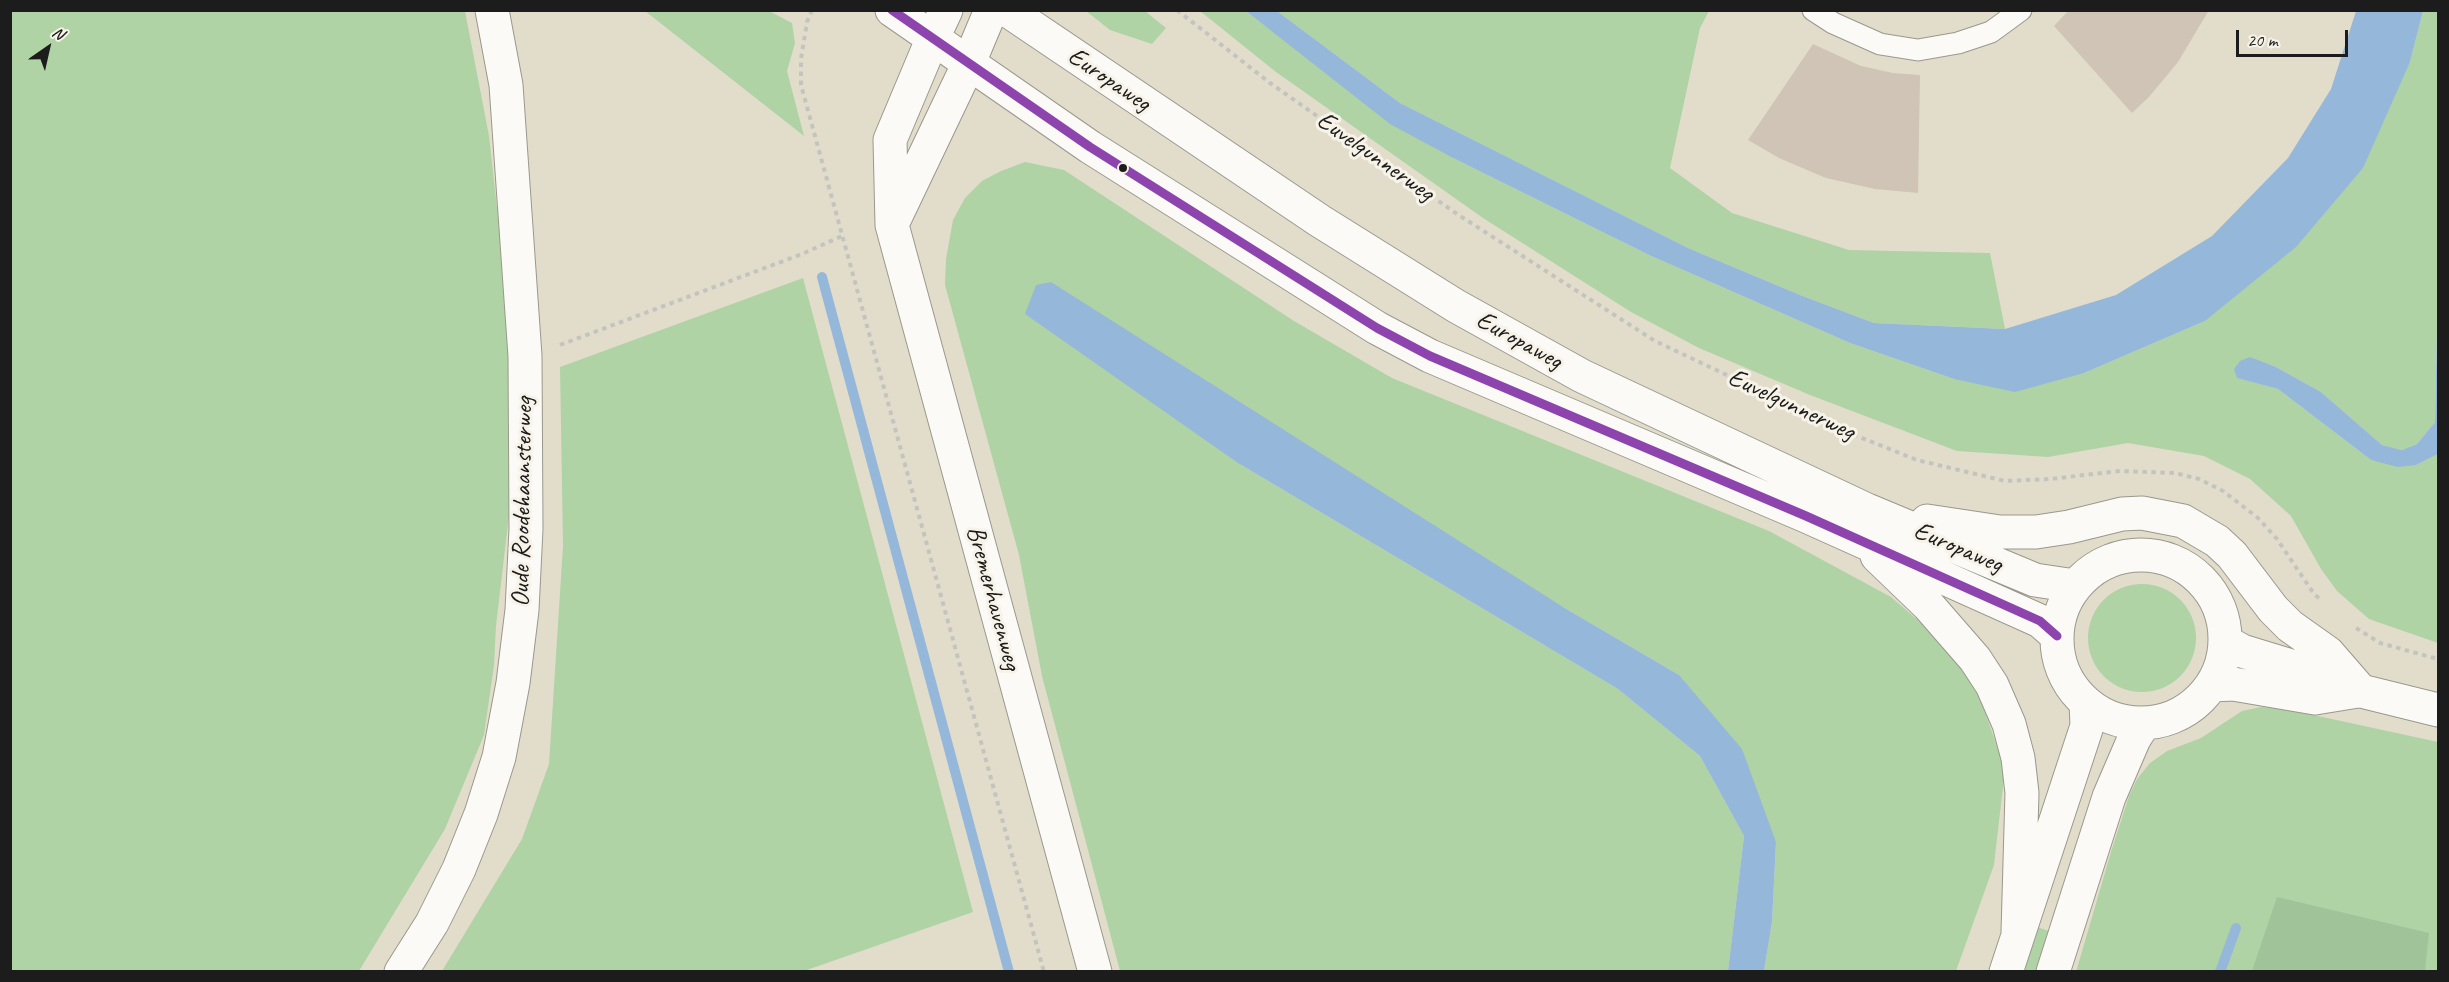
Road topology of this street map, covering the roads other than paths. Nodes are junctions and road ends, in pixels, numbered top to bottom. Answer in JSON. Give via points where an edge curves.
{"nodes":[{"id":1,"x":492,"y":10,"type":"edge"},
{"id":2,"x":892,"y":10,"type":"edge"},
{"id":3,"x":946,"y":10,"type":"edge"},
{"id":4,"x":991,"y":10,"type":"edge"},
{"id":5,"x":1007,"y":10,"type":"edge"},
{"id":6,"x":1813,"y":10,"type":"edge"},
{"id":7,"x":2021,"y":10,"type":"edge"},
{"id":8,"x":932,"y":40,"type":"junction"},
{"id":9,"x":968,"y":64,"type":"junction"},
{"id":10,"x":892,"y":225,"type":"junction"},
{"id":11,"x":1864,"y":526,"type":"junction"},
{"id":12,"x":2075,"y":586,"type":"junction"},
{"id":13,"x":2057,"y":636,"type":"junction"},
{"id":14,"x":2226,"y":642,"type":"junction"},
{"id":15,"x":2212,"y":685,"type":"junction"},
{"id":16,"x":2361,"y":691,"type":"junction"},
{"id":17,"x":2086,"y":703,"type":"junction"},
{"id":18,"x":2439,"y":710,"type":"edge"},
{"id":19,"x":2144,"y":723,"type":"junction"},
{"id":20,"x":2018,"y":932,"type":"junction"},
{"id":21,"x":401,"y":972,"type":"edge"},
{"id":22,"x":1095,"y":972,"type":"edge"},
{"id":23,"x":2006,"y":972,"type":"edge"},
{"id":24,"x":2053,"y":972,"type":"edge"}],
"edges":[{"from":1,"to":21,"type":"main road","name":"Oude Roodehaansterweg","via":[[506,85],[525,356],[523,587],[513,683],[499,757],[481,814],[432,923]]},
{"from":2,"to":8,"type":"main road","name":"Europaweg"},
{"from":3,"to":8,"type":"main road","name":"Bremerhavenweg"},
{"from":4,"to":9,"type":"main road"},
{"from":5,"to":11,"type":"main road","name":"Europaweg","via":[[1320,221],[1456,306]]},
{"from":6,"to":7,"type":"lane","via":[[1880,44],[1918,50],[1959,43],[1991,32]]},
{"from":8,"to":9,"type":"main road","name":"Europaweg"},
{"from":8,"to":10,"type":"main road","name":"Bremerhavenweg","via":[[890,140]]},
{"from":9,"to":10,"type":"main road"},
{"from":9,"to":11,"type":"main road","name":"Europaweg","via":[[1100,154],[1377,328],[1430,356]]},
{"from":10,"to":22,"type":"main road","name":"Bremerhavenweg"},
{"from":11,"to":12,"type":"main road","name":"Europaweg","via":[[2036,580]]},
{"from":11,"to":13,"type":"main road","name":"Europaweg","via":[[2040,621]]},
{"from":11,"to":16,"type":"main road","via":[[2036,532],[2122,514],[2163,515],[2182,521],[2217,541],[2232,555],[2273,609],[2328,653]]},
{"from":11,"to":20,"type":"main road","via":[[1975,659],[1992,685],[2009,724],[2022,793]]},
{"from":12,"to":13,"type":"main road","via":[[2065,601]]},
{"from":12,"to":14,"type":"main road","via":[[2087,573],[2118,557],[2136,554],[2171,560],[2193,573],[2212,592],[2220,608]]},
{"from":13,"to":17,"type":"main road","via":[[2064,673]]},
{"from":14,"to":15,"type":"main road"},
{"from":14,"to":16,"type":"main road","via":[[2242,651]]},
{"from":15,"to":16,"type":"main road","via":[[2232,684],[2314,698]]},
{"from":15,"to":19,"type":"main road","via":[[2202,698],[2175,716]]},
{"from":16,"to":18,"type":"main road"},
{"from":17,"to":19,"type":"main road","via":[[2113,718]]},
{"from":17,"to":20,"type":"main road","via":[[2087,726]]},
{"from":19,"to":24,"type":"main road","via":[[2109,797]]},
{"from":20,"to":23,"type":"main road"}]}
